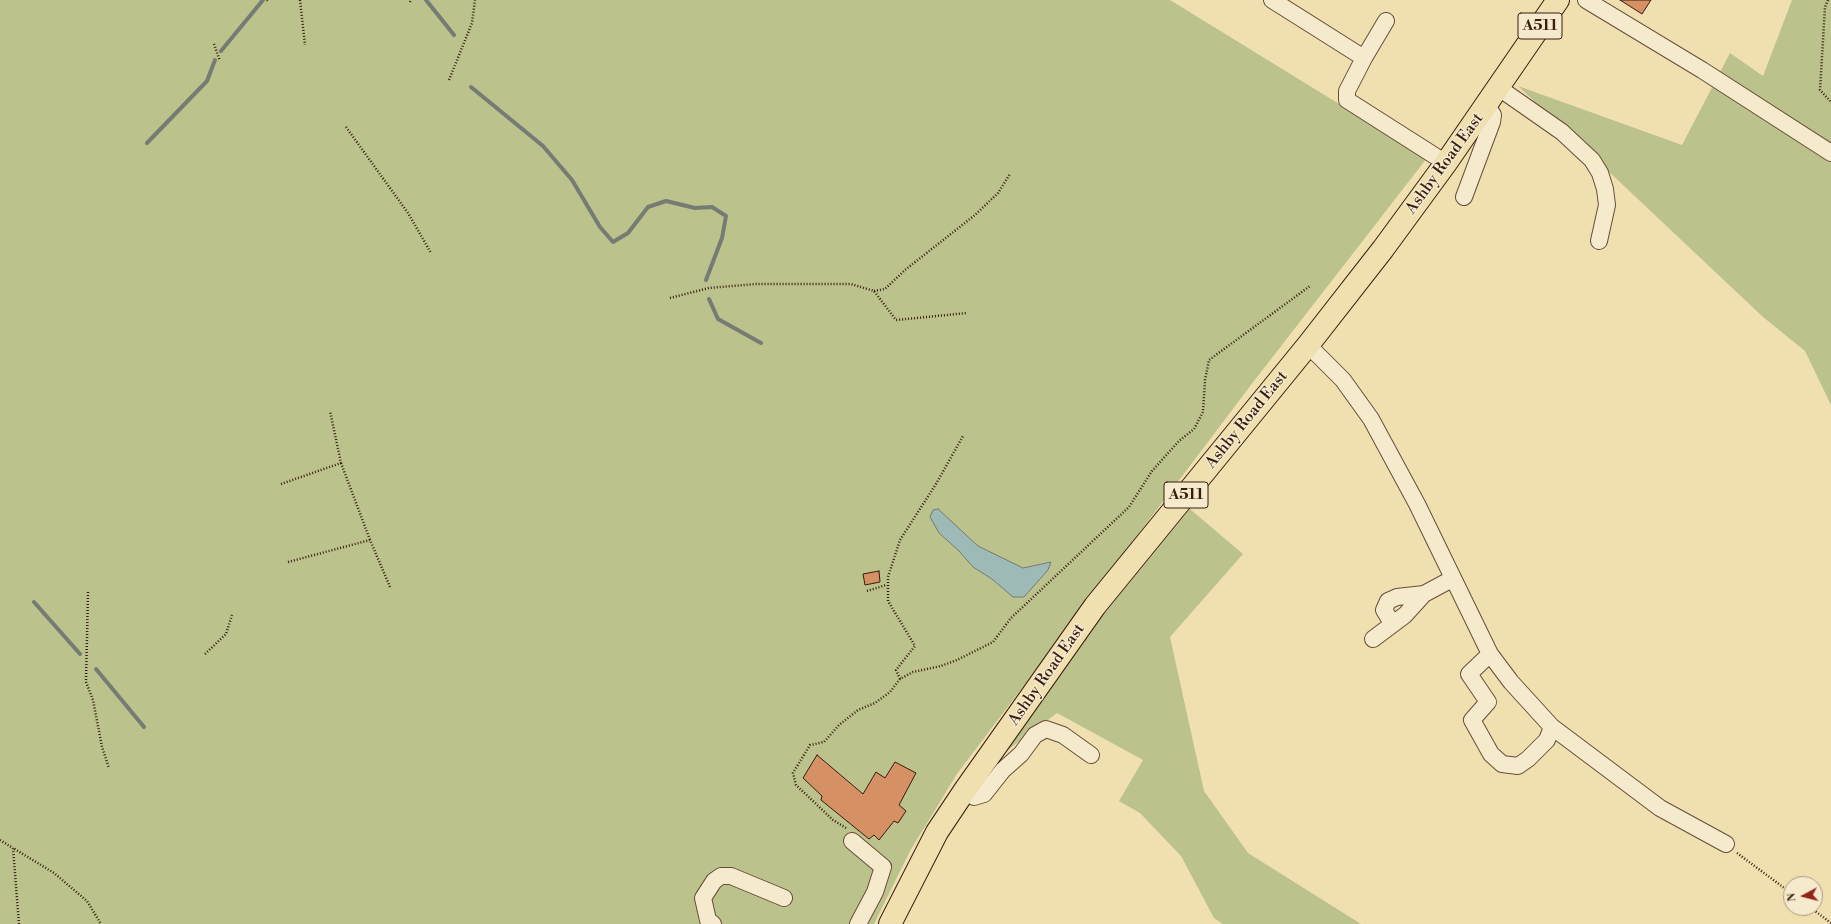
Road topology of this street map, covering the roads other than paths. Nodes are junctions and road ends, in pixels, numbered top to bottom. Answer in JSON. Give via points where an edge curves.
{"nodes":[{"id":1,"x":1272,"y":0,"type":"edge"},
{"id":2,"x":1558,"y":0,"type":"edge"},
{"id":3,"x":1586,"y":0,"type":"edge"},
{"id":4,"x":1386,"y":21,"type":"dead end"},
{"id":5,"x":1364,"y":58,"type":"junction"},
{"id":6,"x":1497,"y":91,"type":"junction"},
{"id":7,"x":1831,"y":153,"type":"edge"},
{"id":8,"x":1446,"y":163,"type":"junction"},
{"id":9,"x":1464,"y":197,"type":"dead end"},
{"id":10,"x":1599,"y":241,"type":"dead end"},
{"id":11,"x":1308,"y":345,"type":"junction"},
{"id":12,"x":1452,"y":579,"type":"junction"},
{"id":13,"x":1373,"y":639,"type":"dead end"},
{"id":14,"x":1490,"y":654,"type":"junction"},
{"id":15,"x":1552,"y":727,"type":"junction"},
{"id":16,"x":1091,"y":755,"type":"dead end"},
{"id":17,"x":965,"y":790,"type":"junction"},
{"id":18,"x":850,"y":835,"type":"road end"},
{"id":19,"x":1726,"y":844,"type":"road end"},
{"id":20,"x":784,"y":898,"type":"dead end"},
{"id":21,"x":713,"y":924,"type":"edge"},
{"id":22,"x":858,"y":924,"type":"edge"},
{"id":23,"x":890,"y":924,"type":"edge"}],
"edges":[{"from":1,"to":5,"type":"street"},
{"from":2,"to":6,"type":"highway","name":"Ashby Road East","number":"A511"},
{"from":3,"to":7,"type":"street","via":[[1702,70]]},
{"from":4,"to":5,"type":"street"},
{"from":5,"to":8,"type":"street","via":[[1347,91],[1347,100]]},
{"from":6,"to":8,"type":"highway","name":"Ashby Road East","number":"A511"},
{"from":6,"to":9,"type":"street","via":[[1492,122]]},
{"from":6,"to":10,"type":"street","via":[[1562,132],[1592,160],[1603,184],[1607,205]]},
{"from":8,"to":11,"type":"highway","name":"Ashby Road East","number":"A511"},
{"from":11,"to":12,"type":"street","via":[[1343,380],[1371,420],[1417,504]]},
{"from":11,"to":17,"type":"highway","name":"Ashby Road East","number":"A511","via":[[1095,606]]},
{"from":12,"to":13,"type":"street","via":[[1424,594],[1405,615]]},
{"from":12,"to":14,"type":"street"},
{"from":14,"to":15,"type":"street","via":[[1511,682]]},
{"from":14,"to":15,"type":"street","via":[[1469,674],[1488,702],[1472,720],[1491,754],[1502,764],[1518,766],[1547,740]]},
{"from":15,"to":19,"type":"street","via":[[1660,808]]},
{"from":16,"to":17,"type":"street","via":[[1063,735],[1046,729],[1035,735],[984,794],[974,797]]},
{"from":17,"to":23,"type":"highway","name":"Ashby Road East","number":"A511","via":[[937,832]]},
{"from":18,"to":22,"type":"street","via":[[883,867],[875,892]]},
{"from":20,"to":21,"type":"street","via":[[731,876],[721,876],[714,881],[704,898],[708,920]]}]}
